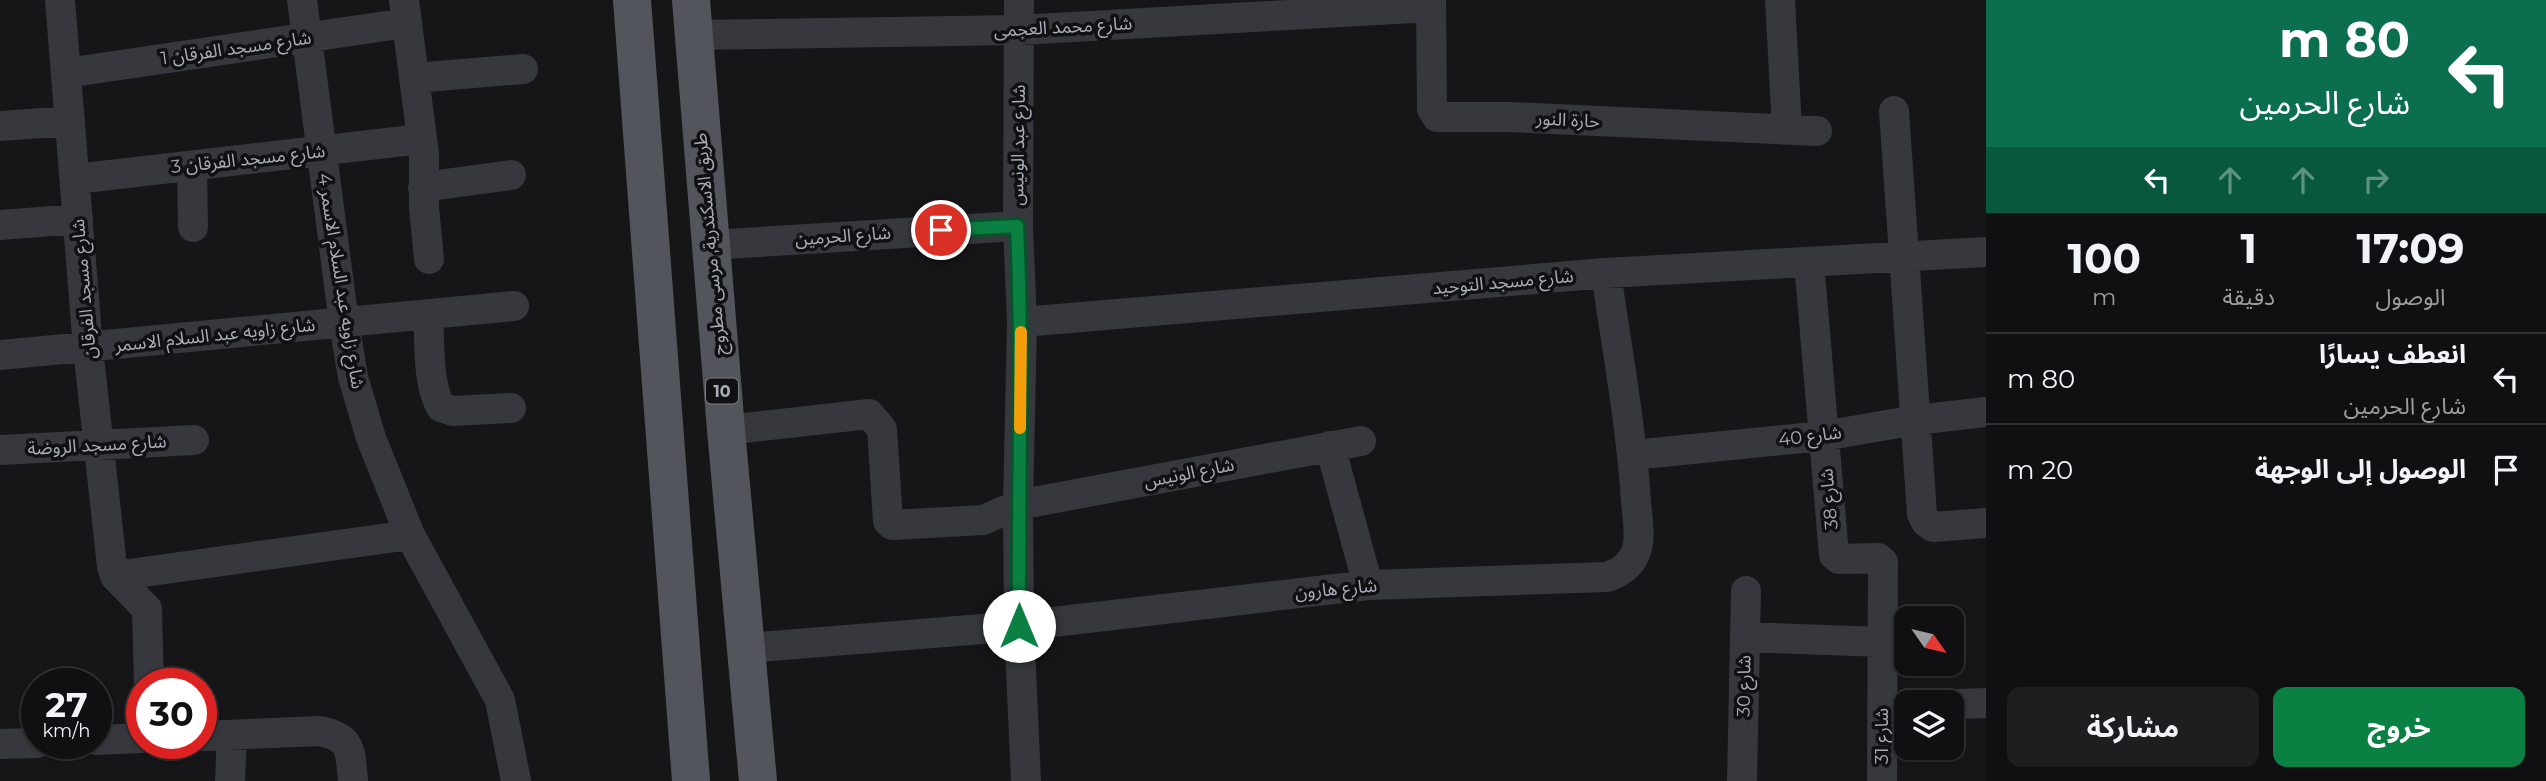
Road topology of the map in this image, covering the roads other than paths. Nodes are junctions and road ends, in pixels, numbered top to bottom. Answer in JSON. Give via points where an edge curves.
{"nodes":[{"id":1,"x":61,"y":0,"type":"edge"},
{"id":2,"x":302,"y":0,"type":"edge"},
{"id":3,"x":632,"y":0,"type":"edge"},
{"id":4,"x":1019,"y":0,"type":"edge"},
{"id":5,"x":1780,"y":0,"type":"edge"},
{"id":6,"x":1431,"y":4,"type":"edge"},
{"id":7,"x":405,"y":12,"type":"edge"},
{"id":8,"x":692,"y":18,"type":"edge"},
{"id":9,"x":1019,"y":30,"type":"junction"},
{"id":10,"x":306,"y":37,"type":"junction"},
{"id":11,"x":523,"y":69,"type":"dead end"},
{"id":12,"x":66,"y":73,"type":"junction"},
{"id":13,"x":414,"y":78,"type":"junction"},
{"id":14,"x":1894,"y":111,"type":"dead end"},
{"id":15,"x":70,"y":121,"type":"junction"},
{"id":16,"x":0,"y":125,"type":"edge"},
{"id":17,"x":1787,"y":130,"type":"junction"},
{"id":18,"x":1817,"y":131,"type":"dead end"},
{"id":19,"x":421,"y":139,"type":"junction"},
{"id":20,"x":321,"y":151,"type":"junction"},
{"id":21,"x":192,"y":166,"type":"junction"},
{"id":22,"x":511,"y":175,"type":"dead end"},
{"id":23,"x":75,"y":179,"type":"junction"},
{"id":24,"x":424,"y":187,"type":"junction"},
{"id":25,"x":78,"y":219,"type":"junction"},
{"id":26,"x":0,"y":225,"type":"edge"},
{"id":27,"x":1017,"y":226,"type":"junction"},
{"id":28,"x":193,"y":227,"type":"dead end"},
{"id":29,"x":710,"y":245,"type":"junction"},
{"id":30,"x":1986,"y":252,"type":"edge"},
{"id":31,"x":1904,"y":257,"type":"junction"},
{"id":32,"x":429,"y":259,"type":"dead end"},
{"id":33,"x":1809,"y":262,"type":"junction"},
{"id":34,"x":1606,"y":273,"type":"junction"},
{"id":35,"x":514,"y":306,"type":"dead end"},
{"id":36,"x":428,"y":314,"type":"junction"},
{"id":37,"x":1022,"y":322,"type":"junction"},
{"id":38,"x":344,"y":323,"type":"junction"},
{"id":39,"x":88,"y":348,"type":"junction"},
{"id":40,"x":0,"y":355,"type":"edge"},
{"id":41,"x":511,"y":408,"type":"dead end"},
{"id":42,"x":1986,"y":412,"type":"edge"},
{"id":43,"x":1916,"y":420,"type":"junction"},
{"id":44,"x":726,"y":430,"type":"junction"},
{"id":45,"x":1823,"y":436,"type":"junction"},
{"id":46,"x":194,"y":440,"type":"dead end"},
{"id":47,"x":1361,"y":441,"type":"dead end"},
{"id":48,"x":100,"y":445,"type":"junction"},
{"id":49,"x":1330,"y":446,"type":"junction"},
{"id":50,"x":0,"y":450,"type":"edge"},
{"id":51,"x":1633,"y":455,"type":"junction"},
{"id":52,"x":1018,"y":505,"type":"junction"},
{"id":53,"x":1986,"y":523,"type":"edge"},
{"id":54,"x":411,"y":535,"type":"junction"},
{"id":55,"x":1883,"y":566,"type":"joint"},
{"id":56,"x":115,"y":576,"type":"junction"},
{"id":57,"x":1368,"y":585,"type":"junction"},
{"id":58,"x":1746,"y":591,"type":"dead end"},
{"id":59,"x":1019,"y":626,"type":"junction"},
{"id":60,"x":1745,"y":637,"type":"junction"},
{"id":61,"x":1883,"y":642,"type":"junction"},
{"id":62,"x":747,"y":648,"type":"junction"},
{"id":63,"x":149,"y":668,"type":"edge"},
{"id":64,"x":1986,"y":703,"type":"edge"},
{"id":65,"x":1964,"y":704,"type":"edge"},
{"id":66,"x":232,"y":734,"type":"junction"},
{"id":67,"x":217,"y":735,"type":"edge"},
{"id":68,"x":21,"y":743,"type":"edge"},
{"id":69,"x":0,"y":744,"type":"edge"},
{"id":70,"x":230,"y":781,"type":"edge"},
{"id":71,"x":353,"y":781,"type":"edge"},
{"id":72,"x":516,"y":781,"type":"edge"},
{"id":73,"x":691,"y":781,"type":"edge"},
{"id":74,"x":758,"y":781,"type":"edge"},
{"id":75,"x":1026,"y":781,"type":"edge"},
{"id":76,"x":1742,"y":781,"type":"edge"},
{"id":77,"x":1882,"y":781,"type":"edge"}],
"edges":[{"from":1,"to":12,"type":"street","name":"شارع مسجد الفرقان"},
{"from":2,"to":10,"type":"street","name":"شارع زاويه عبد السلام الاسمر 4"},
{"from":3,"to":73,"type":"main road"},
{"from":4,"to":9,"type":"street","name":"شارع عبد الونيس"},
{"from":5,"to":17,"type":"street"},
{"from":6,"to":9,"type":"street","name":"شارع محمد العجمى"},
{"from":6,"to":17,"type":"street","name":"حارة النور","via":[[1432,109],[1437,117]]},
{"from":7,"to":10,"type":"street","name":"شارع مسجد الفرقان 1"},
{"from":7,"to":13,"type":"street"},
{"from":8,"to":9,"type":"street","name":"شارع محمد العجمى"},
{"from":8,"to":29,"type":"main road","name":"طريق الاسكندرية, مرسى مطروح","number":"10"},
{"from":9,"to":27,"type":"street","name":"شارع عبد الونيس"},
{"from":10,"to":12,"type":"street","name":"شارع مسجد الفرقان 1"},
{"from":10,"to":20,"type":"street","name":"شارع زاويه عبد السلام الاسمر 4"},
{"from":11,"to":13,"type":"street"},
{"from":12,"to":15,"type":"street","name":"شارع مسجد الفرقان"},
{"from":13,"to":19,"type":"street"},
{"from":14,"to":31,"type":"street"},
{"from":15,"to":16,"type":"street"},
{"from":15,"to":23,"type":"street","name":"شارع مسجد الفرقان"},
{"from":17,"to":18,"type":"street","name":"حارة النور"},
{"from":19,"to":20,"type":"street","name":"شارع مسجد الفرقان 3"},
{"from":19,"to":24,"type":"street"},
{"from":20,"to":21,"type":"street","name":"شارع مسجد الفرقان 3"},
{"from":20,"to":38,"type":"street","name":"شارع زاويه عبد السلام الاسمر 4"},
{"from":21,"to":23,"type":"street","name":"شارع مسجد الفرقان 3"},
{"from":21,"to":28,"type":"street"},
{"from":22,"to":24,"type":"street"},
{"from":23,"to":25,"type":"street","name":"شارع مسجد الفرقان"},
{"from":24,"to":32,"type":"street"},
{"from":25,"to":26,"type":"street"},
{"from":25,"to":39,"type":"street","name":"شارع مسجد الفرقان"},
{"from":27,"to":29,"type":"street","name":"شارع الحرمين"},
{"from":27,"to":37,"type":"street","name":"شارع عبد الونيس"},
{"from":29,"to":44,"type":"main road","name":"طريق الاسكندرية, مرسى مطروح","number":"10"},
{"from":30,"to":31,"type":"street","name":"شارع مسجد التوحيد"},
{"from":31,"to":33,"type":"street","name":"شارع مسجد التوحيد"},
{"from":31,"to":43,"type":"street"},
{"from":33,"to":34,"type":"street","name":"شارع مسجد التوحيد"},
{"from":33,"to":45,"type":"street","name":"شارع 38"},
{"from":34,"to":37,"type":"street","name":"شارع مسجد التوحيد"},
{"from":34,"to":51,"type":"street","name":"شارع هارون"},
{"from":35,"to":36,"type":"street","name":"شارع زاويه عبد السلام الاسمر"},
{"from":36,"to":38,"type":"street","name":"شارع زاويه عبد السلام الاسمر"},
{"from":36,"to":41,"type":"street","via":[[433,386],[441,407],[453,411]]},
{"from":37,"to":52,"type":"street","name":"شارع عبد الونيس"},
{"from":38,"to":39,"type":"street","name":"شارع زاويه عبد السلام الاسمر"},
{"from":38,"to":54,"type":"street","name":"شارع زاويه عبد السلام الاسمر 4","via":[[353,377],[371,438]]},
{"from":39,"to":40,"type":"street","name":"شارع زاويه عبد السلام الاسمر"},
{"from":39,"to":48,"type":"street","name":"شارع مسجد الفرقان"},
{"from":42,"to":43,"type":"street","name":"شارع 40"},
{"from":43,"to":45,"type":"street","name":"شارع 40"},
{"from":43,"to":53,"type":"street","via":[[1923,519],[1933,527]]},
{"from":44,"to":52,"type":"street","name":"شارع الونيس","via":[[869,414],[882,429],[890,524],[983,520]]},
{"from":44,"to":62,"type":"main road","name":"طريق الاسكندرية, مرسى مطروح","number":"10"},
{"from":45,"to":51,"type":"street","name":"شارع 40"},
{"from":45,"to":55,"type":"street","name":"شارع 38","via":[[1835,557],[1878,558]]},
{"from":46,"to":48,"type":"street","name":"شارع مسجد الروضة"},
{"from":47,"to":49,"type":"street","name":"شارع الونيس"},
{"from":48,"to":50,"type":"street","name":"شارع مسجد الروضة"},
{"from":48,"to":56,"type":"street","name":"شارع مسجد الفرقان"},
{"from":49,"to":52,"type":"street","name":"شارع الونيس"},
{"from":49,"to":57,"type":"street"},
{"from":51,"to":57,"type":"street","name":"شارع هارون","via":[[1638,543],[1635,555],[1619,573]]},
{"from":52,"to":59,"type":"street","name":"شارع عبد الونيس"},
{"from":54,"to":56,"type":"street"},
{"from":54,"to":72,"type":"street","name":"شارع زاويه عبد السلام الاسمر 4","via":[[500,700]]},
{"from":55,"to":61,"type":"street","name":"شارع 31"},
{"from":56,"to":63,"type":"street","via":[[147,609]]},
{"from":57,"to":59,"type":"street","name":"شارع هارون"},
{"from":58,"to":60,"type":"street","name":"شارع 30"},
{"from":59,"to":62,"type":"street","name":"شارع هارون"},
{"from":59,"to":75,"type":"street","name":"شارع عبد الونيس"},
{"from":60,"to":61,"type":"street"},
{"from":60,"to":76,"type":"street","name":"شارع 30"},
{"from":61,"to":77,"type":"street","name":"شارع 31"},
{"from":62,"to":74,"type":"main road","name":"طريق الاسكندرية, مرسى مطروح","number":"10"},
{"from":64,"to":65,"type":"street"},
{"from":66,"to":67,"type":"street"},
{"from":66,"to":70,"type":"street"},
{"from":66,"to":71,"type":"street","via":[[336,734],[348,747]]},
{"from":68,"to":69,"type":"street"}]}
